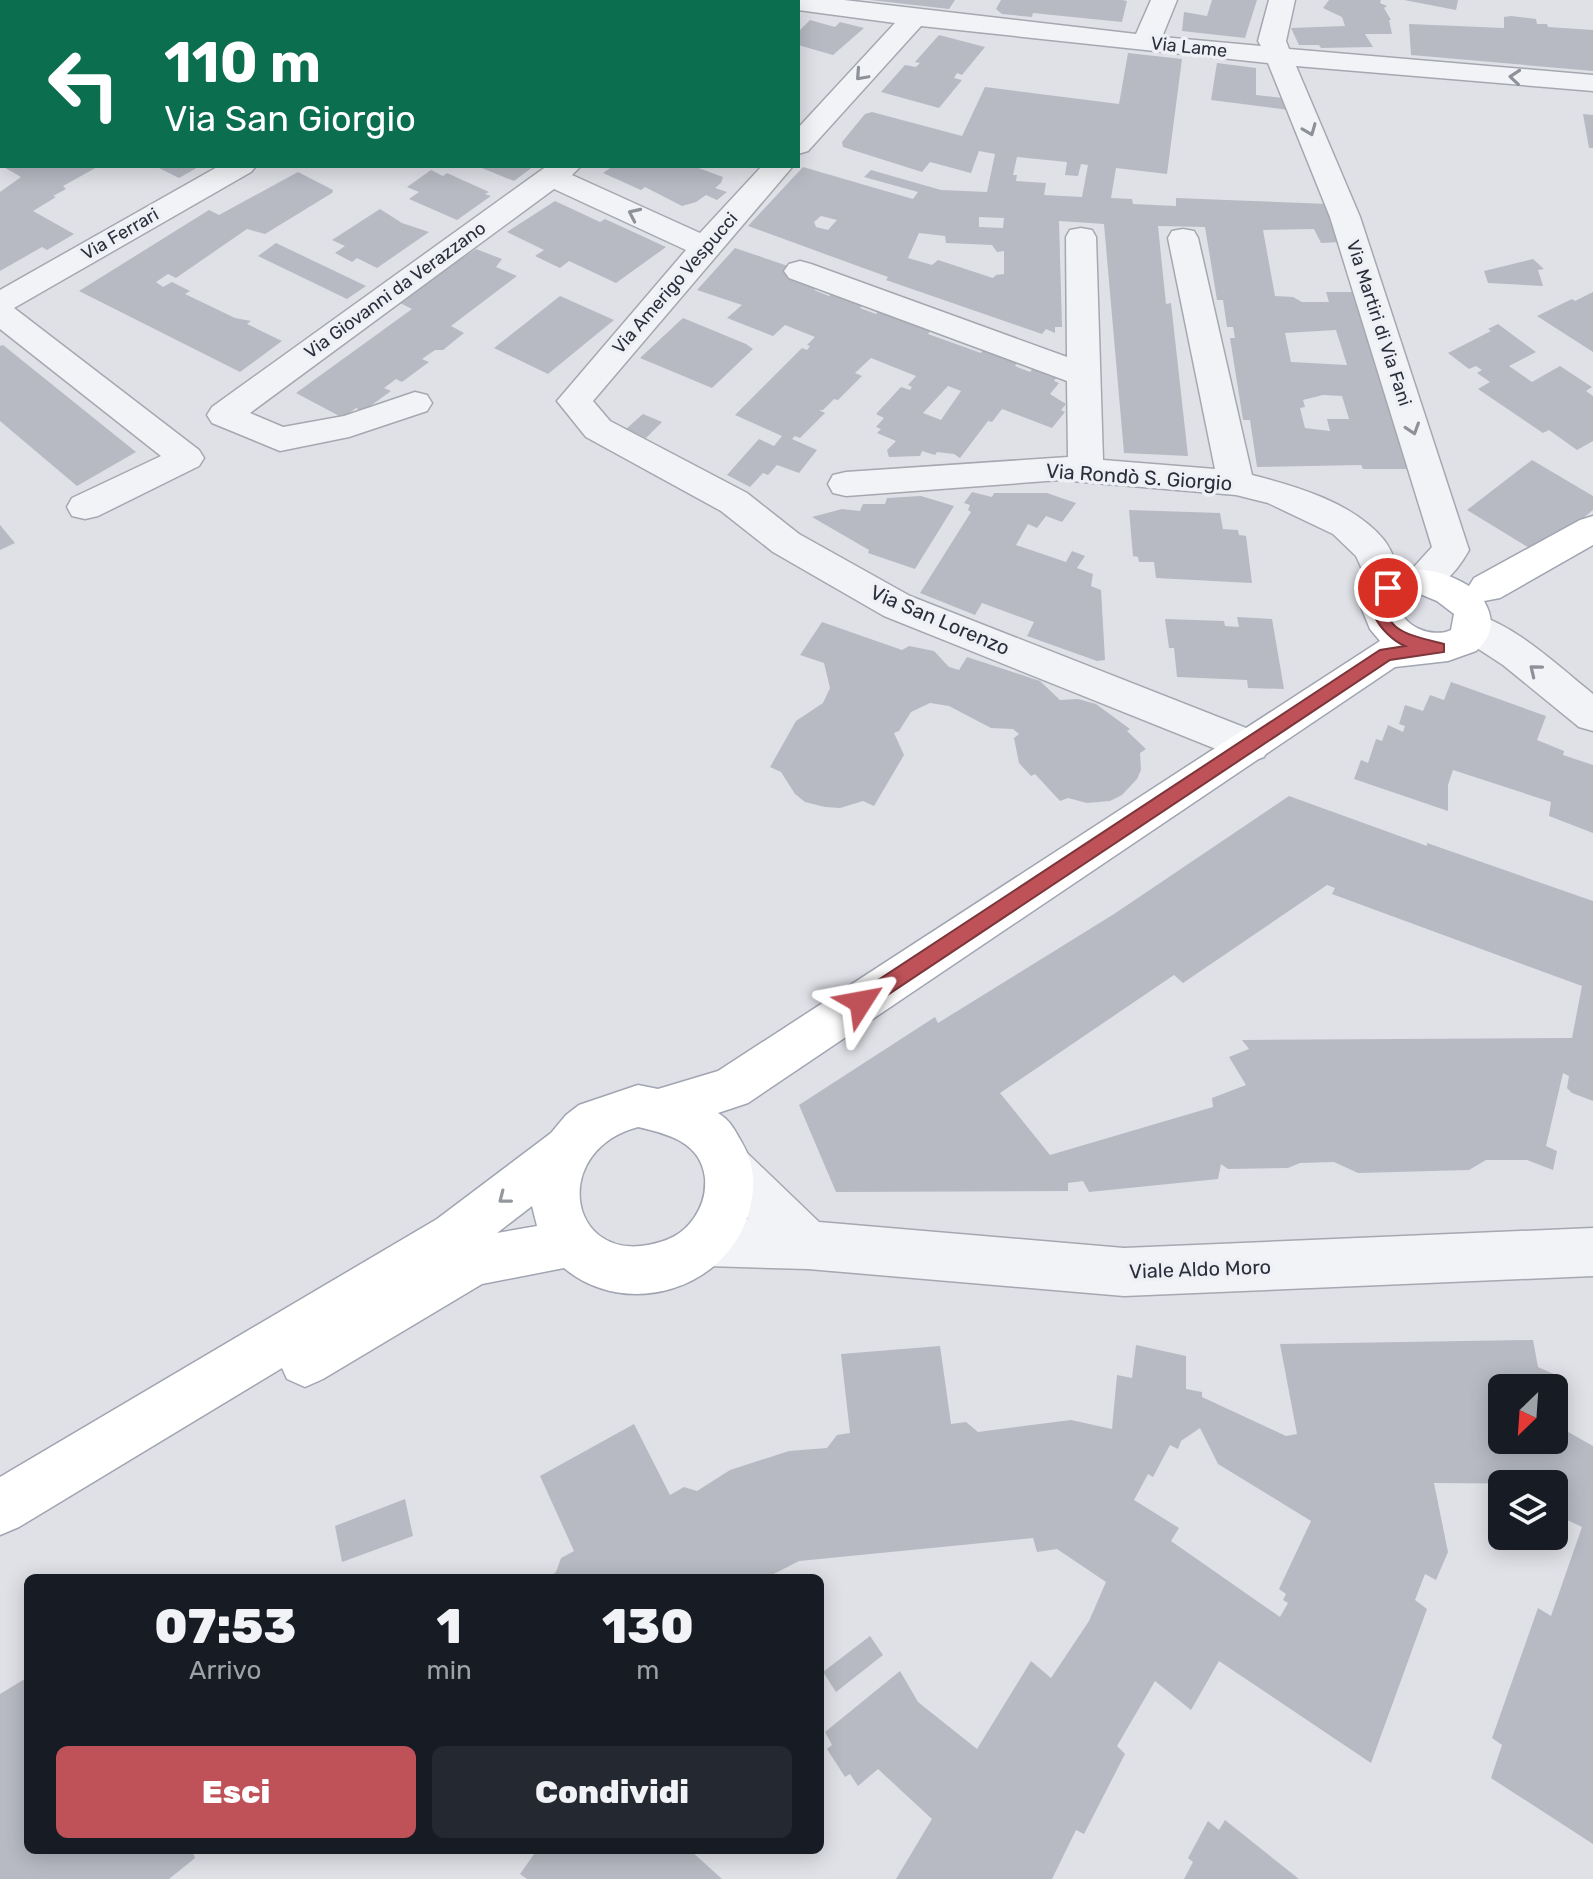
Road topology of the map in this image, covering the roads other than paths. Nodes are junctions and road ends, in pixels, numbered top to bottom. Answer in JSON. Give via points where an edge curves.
{"nodes":[{"id":1,"x":983,"y":0,"type":"edge"},
{"id":2,"x":1164,"y":0,"type":"edge"},
{"id":3,"x":1282,"y":0,"type":"edge"},
{"id":4,"x":803,"y":3,"type":"edge"},
{"id":5,"x":914,"y":18,"type":"junction"},
{"id":6,"x":967,"y":24,"type":"junction"},
{"id":7,"x":1146,"y":42,"type":"junction"},
{"id":8,"x":1281,"y":58,"type":"junction"},
{"id":9,"x":1593,"y":83,"type":"edge"},
{"id":10,"x":800,"y":143,"type":"edge"},
{"id":11,"x":237,"y":168,"type":"edge"},
{"id":12,"x":776,"y":168,"type":"edge"},
{"id":13,"x":559,"y":171,"type":"edge"},
{"id":14,"x":1081,"y":237,"type":"dead end"},
{"id":15,"x":1183,"y":238,"type":"dead end"},
{"id":16,"x":705,"y":247,"type":"junction"},
{"id":17,"x":800,"y":271,"type":"dead end"},
{"id":18,"x":0,"y":303,"type":"edge"},
{"id":19,"x":0,"y":313,"type":"edge"},
{"id":20,"x":1084,"y":375,"type":"junction"},
{"id":21,"x":574,"y":401,"type":"joint"},
{"id":22,"x":415,"y":403,"type":"dead end"},
{"id":23,"x":1086,"y":471,"type":"junction"},
{"id":24,"x":1236,"y":483,"type":"junction"},
{"id":25,"x":846,"y":484,"type":"dead end"},
{"id":26,"x":85,"y":507,"type":"dead end"},
{"id":27,"x":1593,"y":529,"type":"edge"},
{"id":28,"x":1487,"y":588,"type":"junction"},
{"id":29,"x":1406,"y":591,"type":"junction"},
{"id":30,"x":1473,"y":627,"type":"junction"},
{"id":31,"x":1438,"y":648,"type":"junction"},
{"id":32,"x":1386,"y":654,"type":"junction"},
{"id":33,"x":1593,"y":716,"type":"edge"},
{"id":34,"x":1250,"y":746,"type":"junction"},
{"id":35,"x":731,"y":1088,"type":"junction"},
{"id":36,"x":667,"y":1107,"type":"junction"},
{"id":37,"x":565,"y":1150,"type":"junction"},
{"id":38,"x":722,"y":1153,"type":"junction"},
{"id":39,"x":707,"y":1242,"type":"junction"},
{"id":40,"x":572,"y":1243,"type":"junction"},
{"id":41,"x":808,"y":1245,"type":"junction"},
{"id":42,"x":1593,"y":1252,"type":"edge"},
{"id":43,"x":0,"y":1508,"type":"edge"},
{"id":44,"x":0,"y":1542,"type":"edge"}],
"edges":[{"from":1,"to":6,"type":"street"},
{"from":2,"to":7,"type":"street"},
{"from":3,"to":8,"type":"street","via":[[1272,41]]},
{"from":4,"to":5,"type":"street","name":"Via Lame"},
{"from":5,"to":6,"type":"street","name":"Via Lame"},
{"from":5,"to":10,"type":"street","one_way":true},
{"from":6,"to":7,"type":"street","name":"Via Lame"},
{"from":7,"to":8,"type":"street","name":"Via Lame"},
{"from":9,"to":8,"type":"street","name":"Via Lame","one_way":true},
{"from":8,"to":29,"type":"street","name":"Via Martiri di Via Fani","one_way":true,"via":[[1345,217],[1451,550]]},
{"from":11,"to":18,"type":"street","name":"Via Ferrari"},
{"from":12,"to":16,"type":"street","name":"Via Amerigo Vespucci"},
{"from":16,"to":13,"type":"street","one_way":true},
{"from":13,"to":22,"type":"street","name":"Via Giovanni da Verazzano","via":[[224,415],[280,439],[349,426]]},
{"from":14,"to":20,"type":"street"},
{"from":15,"to":24,"type":"street"},
{"from":16,"to":21,"type":"street","name":"Via Amerigo Vespucci"},
{"from":17,"to":20,"type":"street"},
{"from":19,"to":26,"type":"street","via":[[187,458]]},
{"from":20,"to":23,"type":"street"},
{"from":21,"to":34,"type":"street","name":"Via San Lorenzo","via":[[598,429],[734,502],[786,543],[897,606]]},
{"from":23,"to":24,"type":"street","name":"Via Rondò S. Giorgio"},
{"from":23,"to":25,"type":"street","name":"Via Rondò S. Giorgio","via":[[1060,468]]},
{"from":24,"to":29,"type":"street","name":"Via Rondò S. Giorgio","via":[[1279,494],[1346,525]]},
{"from":27,"to":28,"type":"main road"},
{"from":28,"to":29,"type":"main road"},
{"from":28,"to":30,"type":"main road"},
{"from":29,"to":30,"type":"main road","via":[[1466,603]]},
{"from":29,"to":31,"type":"main road","via":[[1386,626],[1417,645]]},
{"from":29,"to":32,"type":"main road"},
{"from":30,"to":31,"type":"main road","via":[[1466,639]]},
{"from":33,"to":30,"type":"street","one_way":true},
{"from":31,"to":32,"type":"main road"},
{"from":32,"to":34,"type":"main road"},
{"from":34,"to":35,"type":"main road"},
{"from":35,"to":36,"type":"main road"},
{"from":35,"to":38,"type":"main road"},
{"from":36,"to":37,"type":"main road","via":[[638,1106],[610,1113],[585,1128]]},
{"from":36,"to":38,"type":"main road","via":[[694,1118]]},
{"from":37,"to":40,"type":"main road","via":[[554,1197],[558,1221]]},
{"from":37,"to":43,"type":"main road","one_way":true,"via":[[455,1236]]},
{"from":38,"to":39,"type":"main road","via":[[731,1194],[723,1220]]},
{"from":38,"to":41,"type":"street"},
{"from":39,"to":40,"type":"main road","via":[[683,1260],[653,1271],[623,1271],[594,1261]]},
{"from":39,"to":41,"type":"street","name":"Viale Aldo Moro"},
{"from":40,"to":44,"type":"main road","via":[[473,1262]]},
{"from":41,"to":42,"type":"street","name":"Viale Aldo Moro","via":[[1124,1272]]}]}
